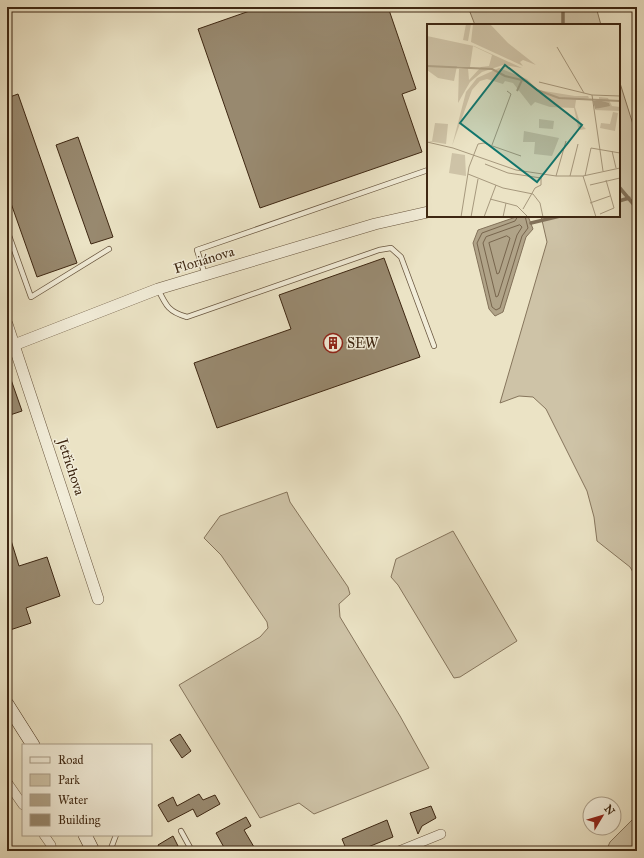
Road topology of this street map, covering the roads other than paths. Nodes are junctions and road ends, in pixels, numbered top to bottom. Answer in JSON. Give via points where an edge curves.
{"nodes":[{"id":1,"x":427,"y":170,"type":"edge"},
{"id":2,"x":427,"y":212,"type":"edge"},
{"id":3,"x":7,"y":230,"type":"edge"},
{"id":4,"x":109,"y":249,"type":"dead end"},
{"id":5,"x":205,"y":275,"type":"junction"},
{"id":6,"x":158,"y":289,"type":"junction"},
{"id":7,"x":7,"y":324,"type":"edge"},
{"id":8,"x":14,"y":345,"type":"junction"},
{"id":9,"x":434,"y":346,"type":"dead end"},
{"id":10,"x":98,"y":599,"type":"dead end"},
{"id":11,"x":7,"y":704,"type":"edge"},
{"id":12,"x":32,"y":744,"type":"edge"},
{"id":13,"x":7,"y":782,"type":"edge"},
{"id":14,"x":22,"y":804,"type":"edge"},
{"id":15,"x":181,"y":831,"type":"dead end"},
{"id":16,"x":441,"y":834,"type":"dead end"},
{"id":17,"x":45,"y":836,"type":"edge"},
{"id":18,"x":86,"y":836,"type":"edge"},
{"id":19,"x":116,"y":836,"type":"edge"},
{"id":20,"x":52,"y":851,"type":"edge"},
{"id":21,"x":93,"y":851,"type":"edge"},
{"id":22,"x":110,"y":851,"type":"edge"},
{"id":23,"x":192,"y":851,"type":"edge"},
{"id":24,"x":399,"y":851,"type":"edge"}],
"edges":[{"from":1,"to":5,"type":"lane","via":[[197,250]]},
{"from":2,"to":5,"type":"street","name":"Floriánova","via":[[375,224]]},
{"from":3,"to":4,"type":"lane","via":[[31,297]]},
{"from":5,"to":6,"type":"street","name":"Floriánova"},
{"from":6,"to":8,"type":"street","name":"Floriánova"},
{"from":6,"to":9,"type":"lane","via":[[165,304],[175,314],[187,317],[391,248],[401,257]]},
{"from":7,"to":8,"type":"street"},
{"from":8,"to":10,"type":"street","name":"Jetřichova"},
{"from":11,"to":12,"type":"main road"},
{"from":13,"to":14,"type":"street"},
{"from":15,"to":23,"type":"lane"},
{"from":16,"to":24,"type":"street"},
{"from":17,"to":20,"type":"street"},
{"from":18,"to":21,"type":"main road"},
{"from":19,"to":22,"type":"lane"}]}
